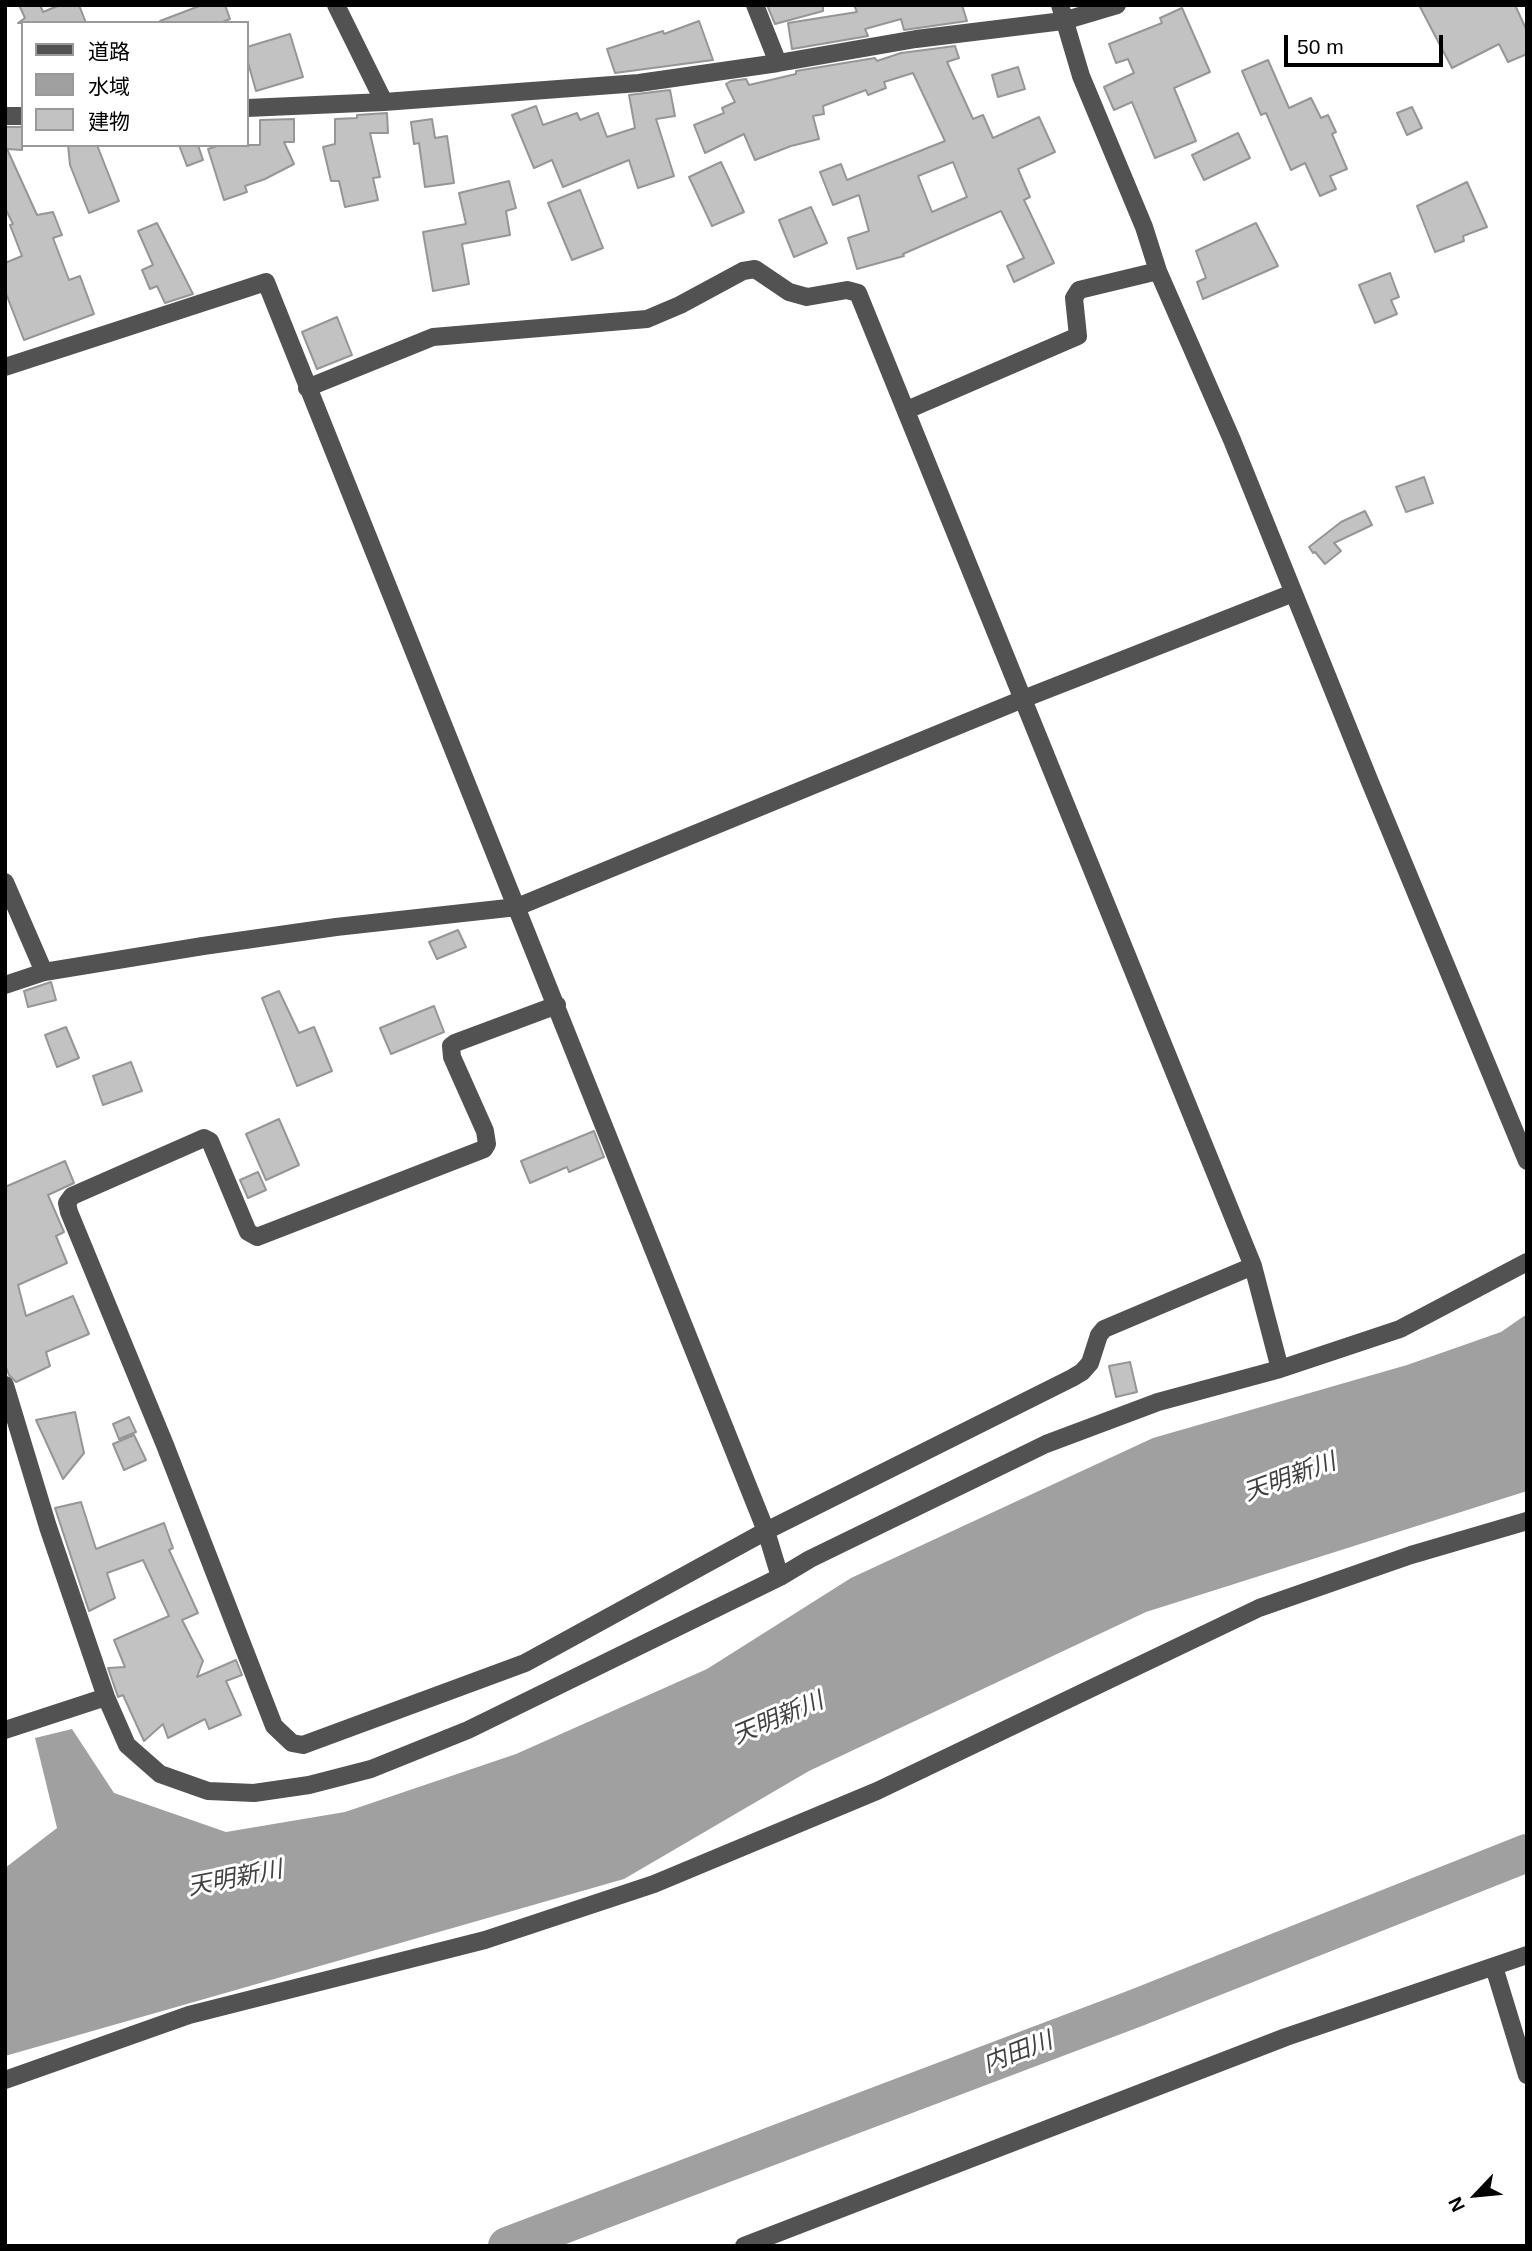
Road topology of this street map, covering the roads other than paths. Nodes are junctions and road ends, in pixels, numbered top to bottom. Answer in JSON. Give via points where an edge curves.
{"nodes":[{"id":1,"x":336,"y":5,"type":"edge"},
{"id":2,"x":755,"y":5,"type":"edge"},
{"id":3,"x":1117,"y":5,"type":"edge"},
{"id":4,"x":1061,"y":13,"type":"edge"},
{"id":5,"x":778,"y":63,"type":"junction"},
{"id":6,"x":384,"y":102,"type":"junction"},
{"id":7,"x":248,"y":108,"type":"edge"},
{"id":8,"x":1158,"y":271,"type":"junction"},
{"id":9,"x":5,"y":367,"type":"edge"},
{"id":10,"x":307,"y":388,"type":"junction"},
{"id":11,"x":907,"y":410,"type":"junction"},
{"id":12,"x":1293,"y":593,"type":"junction"},
{"id":13,"x":1023,"y":699,"type":"junction"},
{"id":14,"x":5,"y":882,"type":"edge"},
{"id":15,"x":517,"y":907,"type":"junction"},
{"id":16,"x":44,"y":972,"type":"junction"},
{"id":17,"x":5,"y":985,"type":"edge"},
{"id":18,"x":557,"y":1005,"type":"junction"},
{"id":19,"x":1527,"y":1161,"type":"edge"},
{"id":20,"x":1527,"y":1262,"type":"edge"},
{"id":21,"x":1253,"y":1266,"type":"junction"},
{"id":22,"x":1280,"y":1369,"type":"junction"},
{"id":23,"x":5,"y":1385,"type":"edge"},
{"id":24,"x":1527,"y":1521,"type":"edge"},
{"id":25,"x":766,"y":1531,"type":"junction"},
{"id":26,"x":780,"y":1577,"type":"junction"},
{"id":27,"x":106,"y":1697,"type":"junction"},
{"id":28,"x":5,"y":1730,"type":"edge"},
{"id":29,"x":1527,"y":1955,"type":"edge"},
{"id":30,"x":1494,"y":1967,"type":"junction"},
{"id":31,"x":1527,"y":2075,"type":"edge"},
{"id":32,"x":5,"y":2080,"type":"edge"},
{"id":33,"x":744,"y":2246,"type":"edge"}],
"edges":[{"from":1,"to":6,"type":"street"},
{"from":2,"to":5,"type":"street"},
{"from":3,"to":4,"type":"street"},
{"from":4,"to":5,"type":"street"},
{"from":4,"to":8,"type":"street"},
{"from":5,"to":6,"type":"street","via":[[639,83]]},
{"from":6,"to":7,"type":"street"},
{"from":8,"to":11,"type":"street","via":[[1079,290],[1074,298],[1078,336]]},
{"from":8,"to":12,"type":"street"},
{"from":9,"to":10,"type":"street","via":[[266,282]]},
{"from":10,"to":11,"type":"street","via":[[433,337],[647,319],[743,271],[755,270],[789,292],[807,297],[847,290],[858,293]]},
{"from":10,"to":15,"type":"street"},
{"from":11,"to":13,"type":"street"},
{"from":12,"to":13,"type":"street"},
{"from":12,"to":19,"type":"street"},
{"from":13,"to":15,"type":"street"},
{"from":13,"to":21,"type":"street"},
{"from":14,"to":16,"type":"street"},
{"from":15,"to":16,"type":"street","via":[[336,927]]},
{"from":15,"to":18,"type":"street"},
{"from":16,"to":17,"type":"street"},
{"from":18,"to":25,"type":"street"},
{"from":18,"to":25,"type":"street","via":[[451,1046],[485,1131],[484,1149],[257,1237],[248,1232],[205,1138],[72,1196],[67,1203],[69,1212],[274,1726],[292,1743],[303,1745],[525,1663]]},
{"from":20,"to":22,"type":"street","via":[[1400,1329]]},
{"from":21,"to":22,"type":"street"},
{"from":21,"to":25,"type":"street","via":[[1104,1329],[1082,1372]]},
{"from":22,"to":26,"type":"street","via":[[1158,1402],[1046,1444]]},
{"from":23,"to":27,"type":"street"},
{"from":24,"to":32,"type":"street","via":[[1259,1608],[877,1791],[654,1884],[485,1940],[189,2015]]},
{"from":25,"to":26,"type":"street"},
{"from":26,"to":27,"type":"street","via":[[468,1730],[371,1769],[309,1785],[254,1793],[208,1791],[160,1774],[127,1745]]},
{"from":27,"to":28,"type":"street"},
{"from":29,"to":30,"type":"street"},
{"from":30,"to":31,"type":"street"},
{"from":30,"to":33,"type":"street","via":[[1286,2037]]}]}
